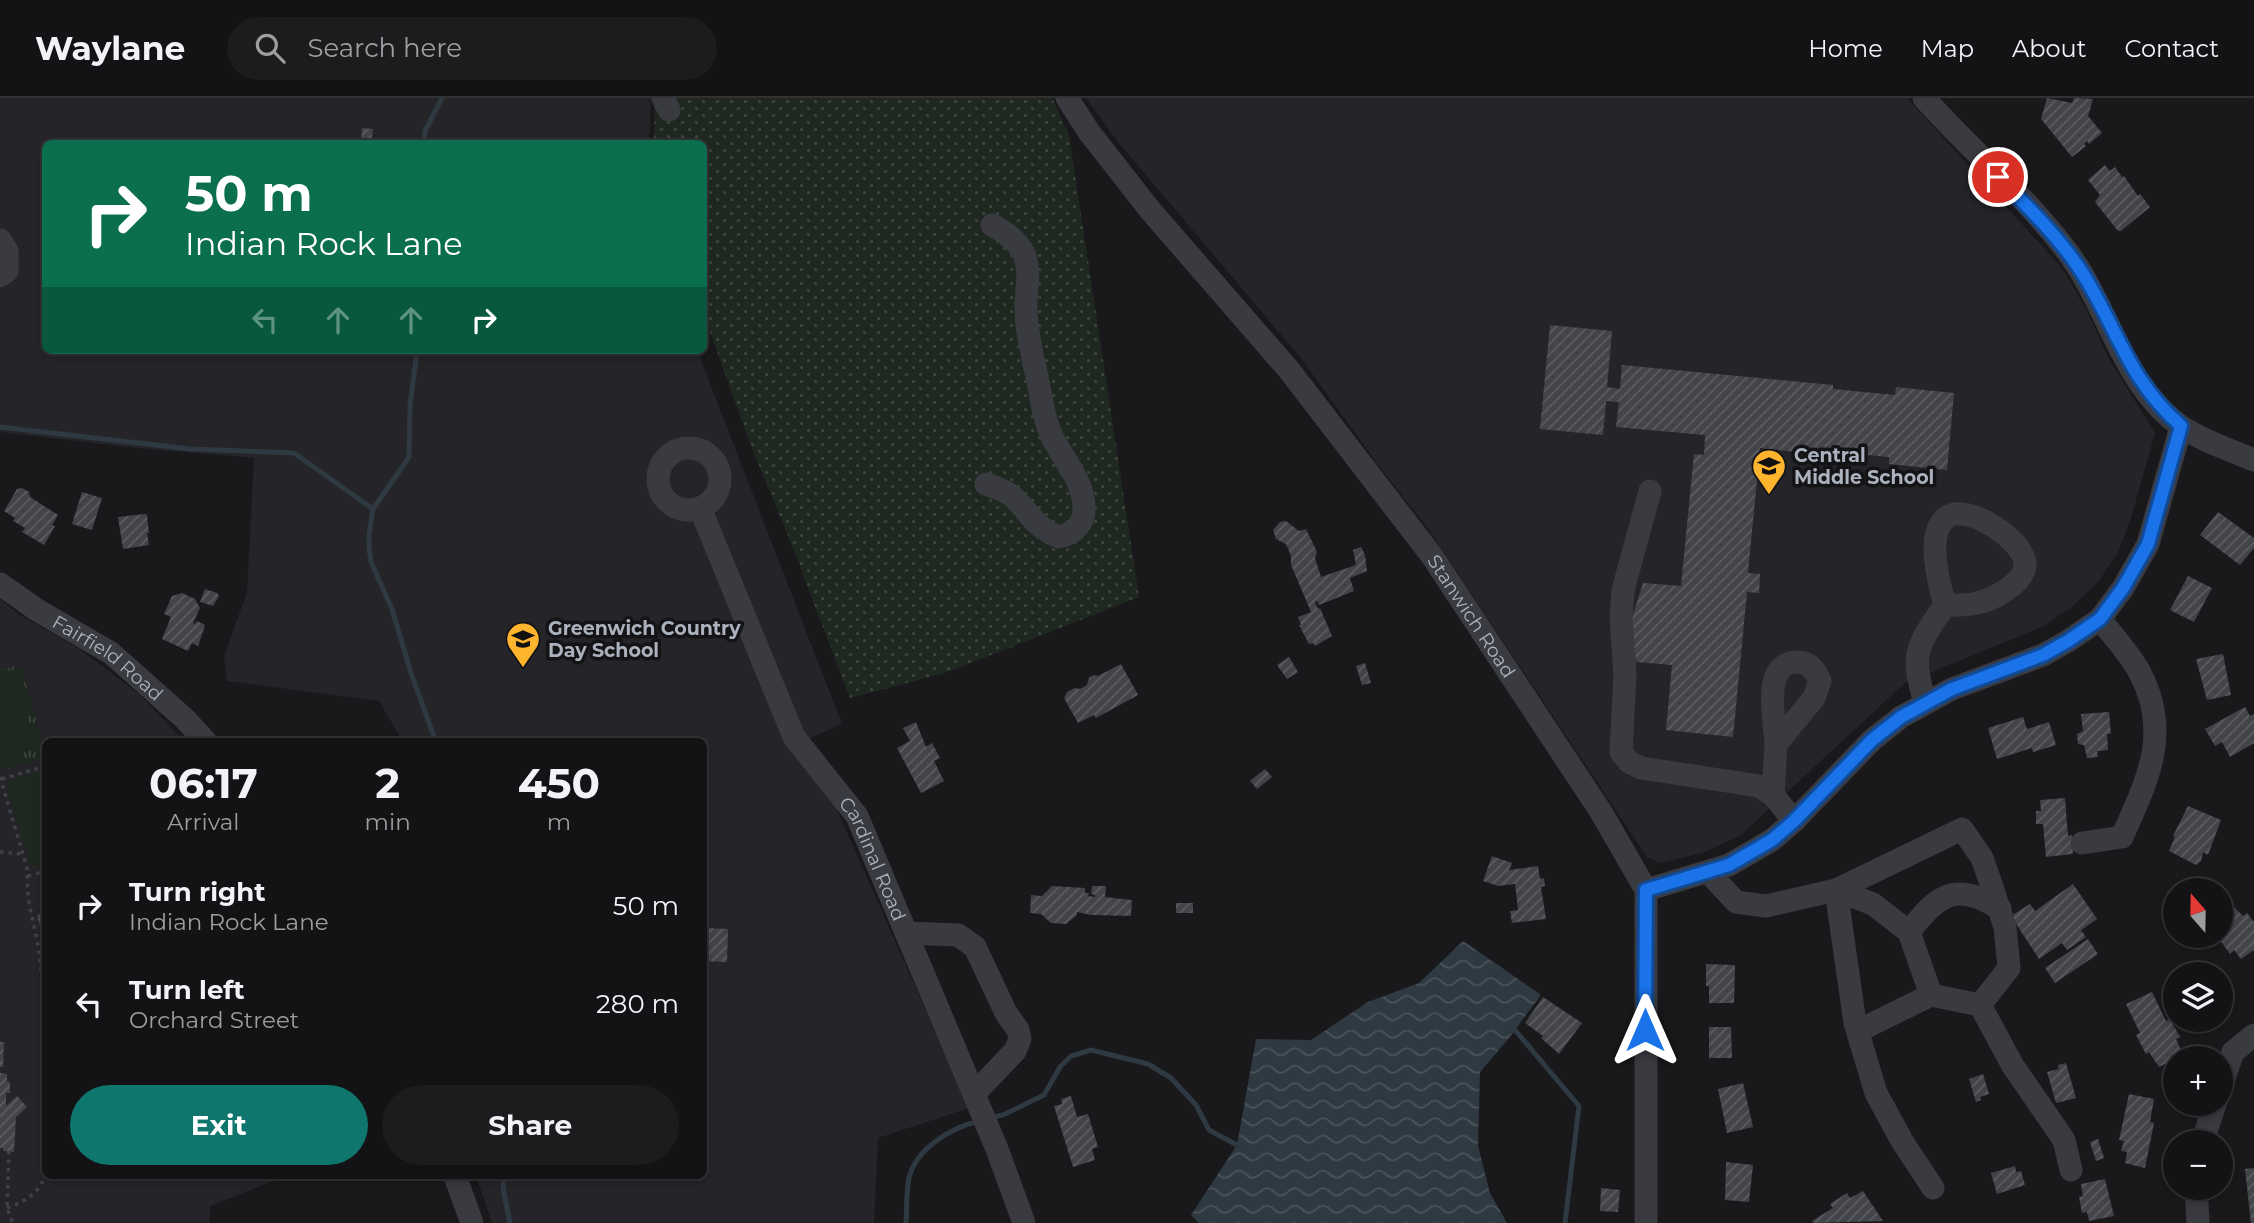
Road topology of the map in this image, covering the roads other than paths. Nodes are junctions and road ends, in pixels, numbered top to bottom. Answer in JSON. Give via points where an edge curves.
{"nodes":[{"id":1,"x":1067,"y":98,"type":"edge"},
{"id":2,"x":1924,"y":98,"type":"edge"},
{"id":3,"x":992,"y":225,"type":"dead end"},
{"id":4,"x":0,"y":240,"type":"edge"},
{"id":5,"x":0,"y":276,"type":"edge"},
{"id":6,"x":2181,"y":426,"type":"junction"},
{"id":7,"x":2254,"y":460,"type":"edge"},
{"id":8,"x":986,"y":484,"type":"dead end"},
{"id":9,"x":1650,"y":491,"type":"dead end"},
{"id":10,"x":700,"y":508,"type":"dead end"},
{"id":11,"x":0,"y":584,"type":"edge"},
{"id":12,"x":1945,"y":605,"type":"junction"},
{"id":13,"x":2100,"y":619,"type":"junction"},
{"id":14,"x":1925,"y":702,"type":"junction"},
{"id":15,"x":202,"y":738,"type":"edge"},
{"id":16,"x":1776,"y":744,"type":"dead end"},
{"id":17,"x":1773,"y":795,"type":"junction"},
{"id":18,"x":1794,"y":821,"type":"junction"},
{"id":19,"x":2082,"y":844,"type":"dead end"},
{"id":20,"x":1709,"y":873,"type":"junction"},
{"id":21,"x":1646,"y":890,"type":"junction"},
{"id":22,"x":1836,"y":890,"type":"junction"},
{"id":23,"x":2000,"y":909,"type":"junction"},
{"id":24,"x":1909,"y":932,"type":"junction"},
{"id":25,"x":907,"y":933,"type":"junction"},
{"id":26,"x":1931,"y":995,"type":"junction"},
{"id":27,"x":1980,"y":1005,"type":"junction"},
{"id":28,"x":1857,"y":1031,"type":"junction"},
{"id":29,"x":2254,"y":1035,"type":"edge"},
{"id":30,"x":2233,"y":1052,"type":"edge"},
{"id":31,"x":982,"y":1112,"type":"junction"},
{"id":32,"x":2071,"y":1170,"type":"dead end"},
{"id":33,"x":456,"y":1179,"type":"edge"},
{"id":34,"x":1933,"y":1188,"type":"dead end"},
{"id":35,"x":2196,"y":1200,"type":"edge"},
{"id":36,"x":472,"y":1223,"type":"edge"},
{"id":37,"x":1024,"y":1223,"type":"edge"},
{"id":38,"x":1646,"y":1223,"type":"edge"},
{"id":39,"x":2197,"y":1223,"type":"edge"}],
"edges":[{"from":1,"to":21,"type":"street","name":"Stanwich Road","via":[[1150,210],[1289,370],[1427,549],[1601,812]]},
{"from":2,"to":6,"type":"street","via":[[2064,247],[2090,286],[2136,376]]},
{"from":3,"to":8,"type":"street","via":[[1011,237],[1023,253],[1028,331],[1048,429],[1075,474],[1084,508],[1082,521],[1075,531],[1059,537],[1035,523],[1012,496]]},
{"from":4,"to":5,"type":"street","via":[[7,251],[7,271]]},
{"from":6,"to":7,"type":"street"},
{"from":6,"to":13,"type":"street","via":[[2148,544]]},
{"from":9,"to":17,"type":"street","via":[[1623,590],[1625,675],[1620,751],[1641,768],[1759,786]]},
{"from":10,"to":25,"type":"street","name":"Cardinal Road","via":[[794,737],[857,816]]},
{"from":11,"to":15,"type":"street","name":"Fairfield Road","via":[[111,653]]},
{"from":12,"to":12,"type":"street","via":[[1935,557],[1937,531],[1946,517],[1958,513],[1978,518],[2003,532],[2022,552],[2022,575],[2008,589],[1986,602]]},
{"from":12,"to":14,"type":"street","via":[[1917,652]]},
{"from":13,"to":14,"type":"street","via":[[2043,655]]},
{"from":13,"to":19,"type":"street","via":[[2138,669],[2149,692],[2155,714],[2155,746],[2122,836]]},
{"from":14,"to":18,"type":"street","via":[[1872,740]]},
{"from":16,"to":17,"type":"street"},
{"from":17,"to":18,"type":"street"},
{"from":18,"to":20,"type":"street","via":[[1772,840]]},
{"from":20,"to":21,"type":"street"},
{"from":20,"to":22,"type":"street","via":[[1736,902],[1766,906]]},
{"from":21,"to":38,"type":"street","name":"Stanwich Road"},
{"from":22,"to":23,"type":"street","via":[[1962,829],[1982,859]]},
{"from":22,"to":24,"type":"street","via":[[1873,904]]},
{"from":22,"to":28,"type":"street"},
{"from":23,"to":24,"type":"street","via":[[1964,893],[1945,897],[1927,908]]},
{"from":23,"to":27,"type":"street","via":[[2009,968]]},
{"from":24,"to":26,"type":"street"},
{"from":25,"to":31,"type":"street","name":"Cardinal Road"},
{"from":25,"to":31,"type":"street","via":[[958,935],[975,947],[1018,1030],[1015,1051]]},
{"from":26,"to":27,"type":"street"},
{"from":26,"to":28,"type":"street"},
{"from":27,"to":32,"type":"street","via":[[2013,1066],[2064,1140]]},
{"from":28,"to":34,"type":"street","via":[[1876,1093]]},
{"from":29,"to":30,"type":"street"},
{"from":31,"to":37,"type":"street","name":"Cardinal Road"},
{"from":33,"to":36,"type":"street"},
{"from":35,"to":39,"type":"street"}]}
